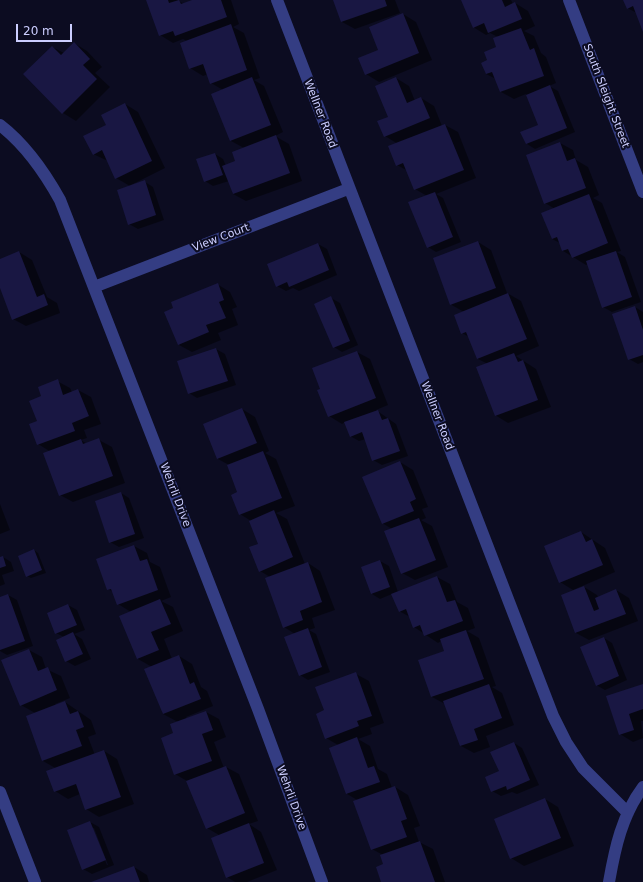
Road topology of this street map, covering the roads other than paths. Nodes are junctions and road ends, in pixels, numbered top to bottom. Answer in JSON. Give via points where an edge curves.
{"nodes":[{"id":1,"x":277,"y":0,"type":"edge"},
{"id":2,"x":568,"y":0,"type":"edge"},
{"id":3,"x":0,"y":125,"type":"edge"},
{"id":4,"x":348,"y":189,"type":"junction"},
{"id":5,"x":643,"y":192,"type":"edge"},
{"id":6,"x":94,"y":287,"type":"junction"},
{"id":7,"x":643,"y":787,"type":"edge"},
{"id":8,"x":0,"y":792,"type":"edge"},
{"id":9,"x":628,"y":813,"type":"junction"},
{"id":10,"x":35,"y":882,"type":"edge"},
{"id":11,"x":322,"y":882,"type":"edge"},
{"id":12,"x":609,"y":882,"type":"edge"}],
"edges":[{"from":1,"to":4,"type":"street","name":"Wellner Road"},
{"from":2,"to":5,"type":"street","name":"South Sleight Street"},
{"from":3,"to":6,"type":"street","name":"Wehrli Drive","via":[[21,144],[46,174],[60,200]]},
{"from":4,"to":6,"type":"street","name":"View Court"},
{"from":4,"to":9,"type":"street","name":"Wellner Road","via":[[553,716],[583,768]]},
{"from":6,"to":11,"type":"street","name":"Wehrli Drive"},
{"from":7,"to":9,"type":"street"},
{"from":8,"to":10,"type":"street"},
{"from":9,"to":12,"type":"street","via":[[619,836]]}]}
